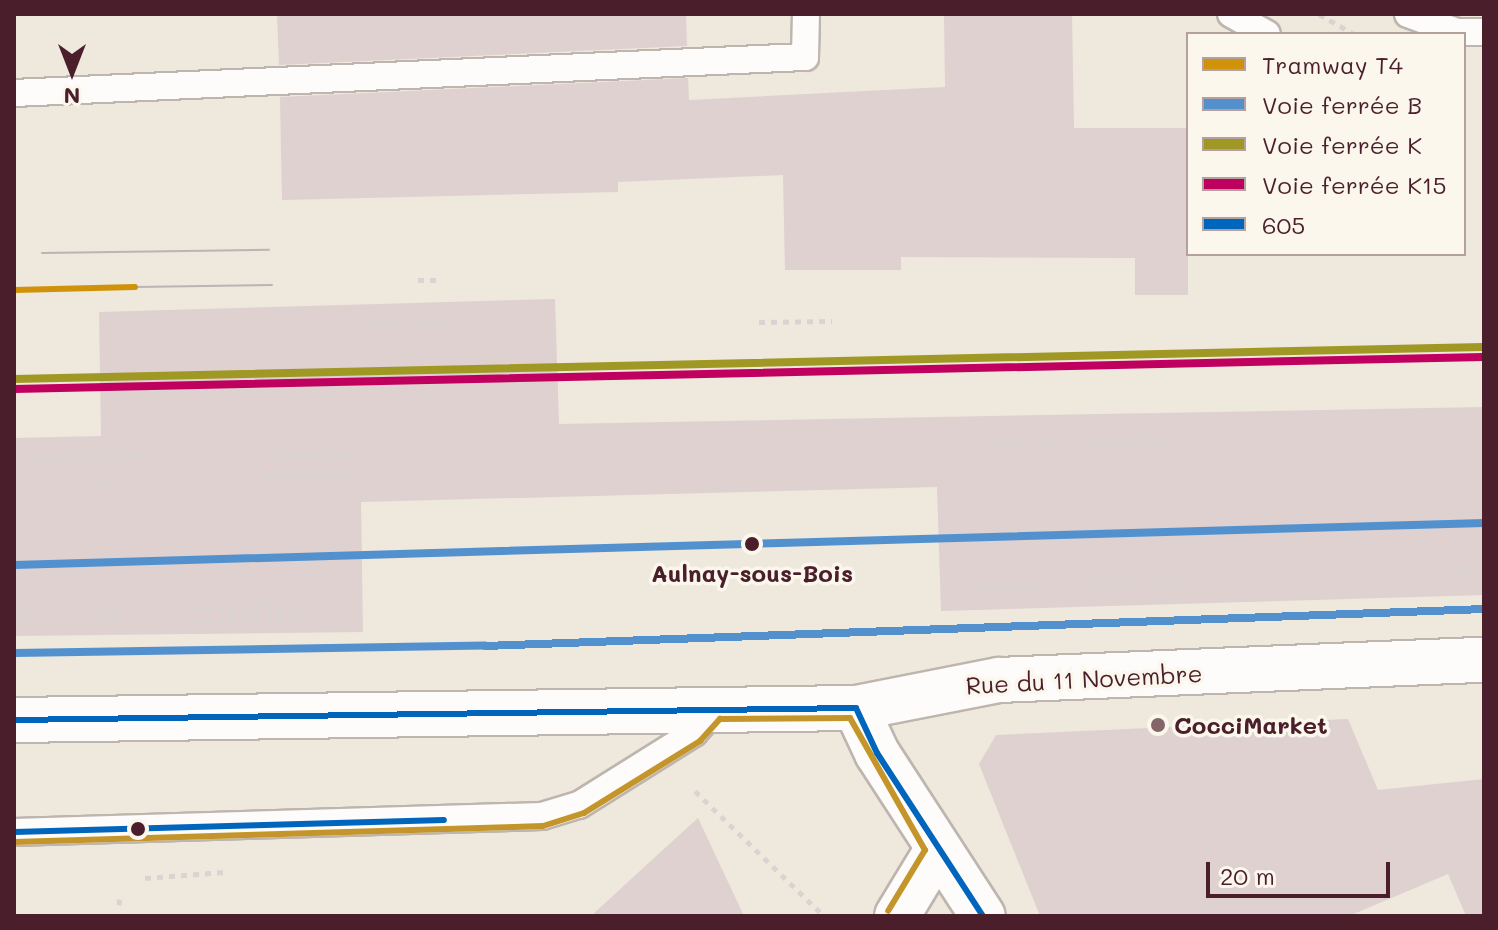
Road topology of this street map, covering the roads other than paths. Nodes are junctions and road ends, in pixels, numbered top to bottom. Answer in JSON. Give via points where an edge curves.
{"nodes":[{"id":1,"x":806,"y":14,"type":"edge"},
{"id":2,"x":1231,"y":14,"type":"edge"},
{"id":3,"x":1408,"y":14,"type":"edge"},
{"id":4,"x":1263,"y":32,"type":"edge"},
{"id":5,"x":1453,"y":32,"type":"edge"},
{"id":6,"x":14,"y":93,"type":"edge"},
{"id":7,"x":1484,"y":660,"type":"edge"},
{"id":8,"x":856,"y":708,"type":"junction"},
{"id":9,"x":715,"y":709,"type":"junction"},
{"id":10,"x":14,"y":720,"type":"edge"},
{"id":11,"x":14,"y":832,"type":"edge"},
{"id":12,"x":937,"y":850,"type":"junction"},
{"id":13,"x":897,"y":916,"type":"edge"},
{"id":14,"x":983,"y":916,"type":"edge"}],
"edges":[{"from":1,"to":6,"type":"lane","via":[[805,57]]},
{"from":2,"to":4,"type":"lane"},
{"from":3,"to":5,"type":"lane"},
{"from":7,"to":8,"type":"street","name":"Rue du 11 Novembre","via":[[999,680]]},
{"from":8,"to":9,"type":"street","name":"Rue du 11 Novembre"},
{"from":8,"to":12,"type":"street","via":[[877,753]]},
{"from":9,"to":10,"type":"street","name":"Rue du 11 Novembre"},
{"from":9,"to":11,"type":"lane","via":[[694,733],[579,805],[542,816]]},
{"from":12,"to":13,"type":"street"},
{"from":12,"to":14,"type":"street"}]}
